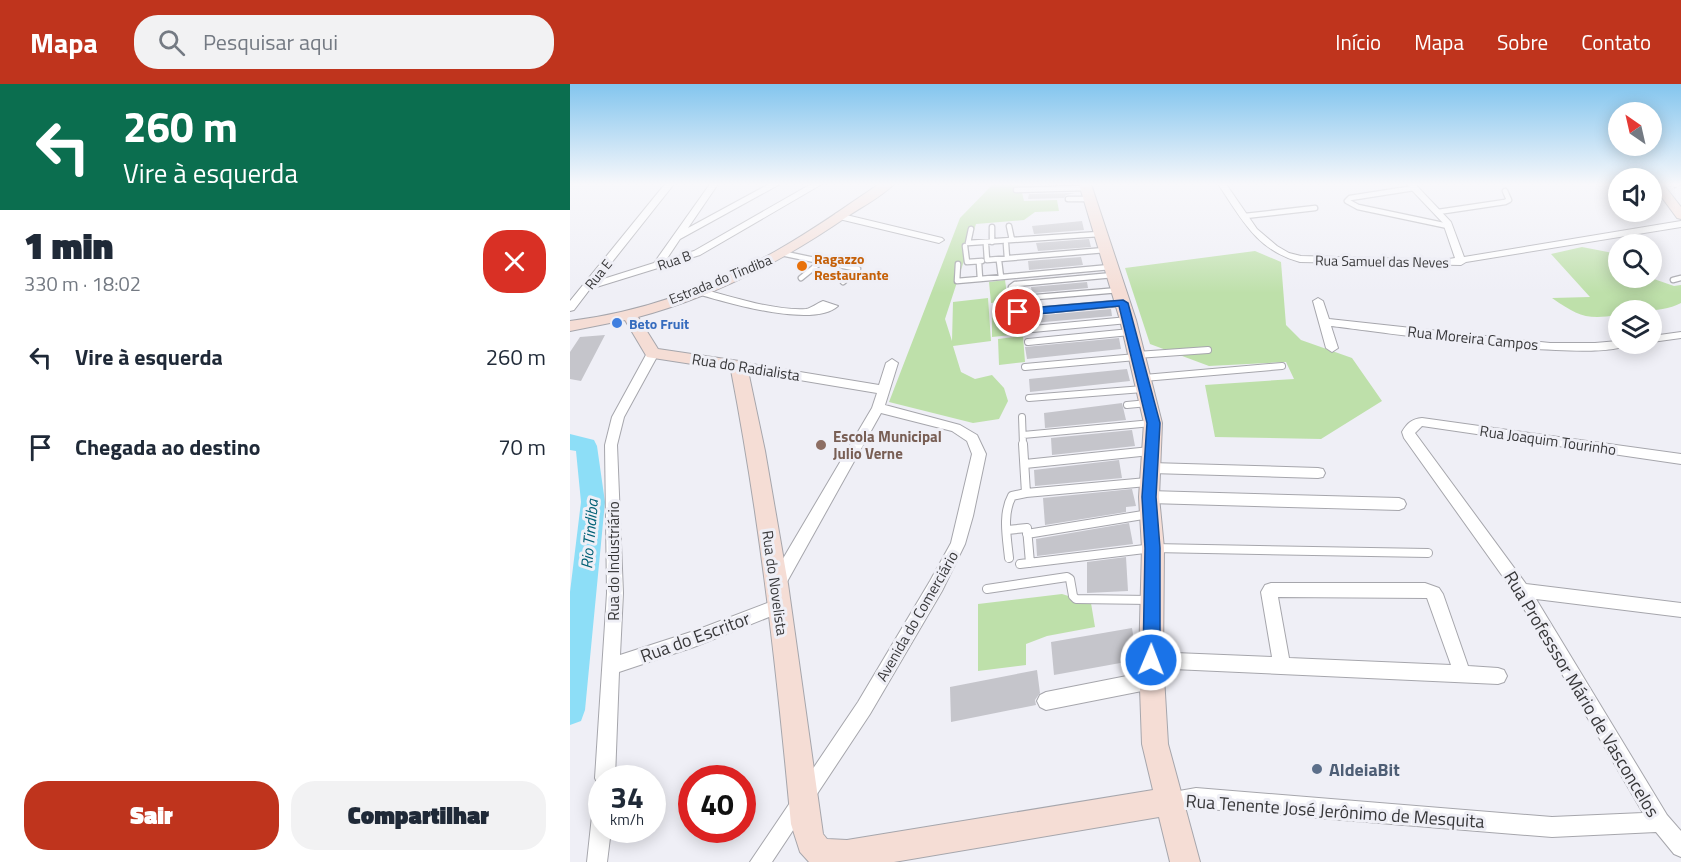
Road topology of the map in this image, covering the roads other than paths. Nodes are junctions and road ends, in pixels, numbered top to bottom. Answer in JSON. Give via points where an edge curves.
{"nodes":[{"id":1,"x":641,"y":220,"type":"edge"},
{"id":2,"x":689,"y":220,"type":"edge"},
{"id":3,"x":709,"y":220,"type":"edge"},
{"id":4,"x":754,"y":220,"type":"edge"},
{"id":5,"x":831,"y":220,"type":"edge"},
{"id":6,"x":856,"y":220,"type":"edge"},
{"id":7,"x":1092,"y":220,"type":"edge"},
{"id":8,"x":1248,"y":220,"type":"edge"},
{"id":9,"x":1421,"y":220,"type":"edge"},
{"id":10,"x":1444,"y":220,"type":"edge"},
{"id":11,"x":1681,"y":225,"type":"edge"},
{"id":12,"x":1009,"y":226,"type":"dead end"},
{"id":13,"x":1448,"y":226,"type":"junction"},
{"id":14,"x":992,"y":227,"type":"dead end"},
{"id":15,"x":971,"y":229,"type":"dead end"},
{"id":16,"x":678,"y":237,"type":"junction"},
{"id":17,"x":939,"y":240,"type":"dead end"},
{"id":18,"x":992,"y":242,"type":"junction"},
{"id":19,"x":1009,"y":242,"type":"junction"},
{"id":20,"x":986,"y":245,"type":"dead end"},
{"id":21,"x":965,"y":246,"type":"dead end"},
{"id":22,"x":781,"y":253,"type":"junction"},
{"id":23,"x":1007,"y":258,"type":"junction"},
{"id":24,"x":987,"y":260,"type":"junction"},
{"id":25,"x":822,"y":261,"type":"junction"},
{"id":26,"x":999,"y":261,"type":"dead end"},
{"id":27,"x":1461,"y":261,"type":"junction"},
{"id":28,"x":979,"y":263,"type":"dead end"},
{"id":29,"x":958,"y":264,"type":"dead end"},
{"id":30,"x":657,"y":266,"type":"junction"},
{"id":31,"x":1001,"y":277,"type":"junction"},
{"id":32,"x":801,"y":278,"type":"dead end"},
{"id":33,"x":1681,"y":278,"type":"edge"},
{"id":34,"x":980,"y":279,"type":"junction"},
{"id":35,"x":1673,"y":280,"type":"dead end"},
{"id":36,"x":843,"y":282,"type":"dead end"},
{"id":37,"x":1116,"y":284,"type":"junction"},
{"id":38,"x":588,"y":287,"type":"junction"},
{"id":39,"x":698,"y":291,"type":"junction"},
{"id":40,"x":1318,"y":301,"type":"dead end"},
{"id":41,"x":570,"y":308,"type":"edge"},
{"id":42,"x":812,"y":311,"type":"dead end"},
{"id":43,"x":629,"y":314,"type":"junction"},
{"id":44,"x":1324,"y":322,"type":"junction"},
{"id":45,"x":570,"y":326,"type":"edge"},
{"id":46,"x":1681,"y":335,"type":"edge"},
{"id":47,"x":1662,"y":338,"type":"edge"},
{"id":48,"x":1028,"y":342,"type":"dead end"},
{"id":49,"x":1608,"y":346,"type":"edge"},
{"id":50,"x":1332,"y":348,"type":"dead end"},
{"id":51,"x":1208,"y":350,"type":"dead end"},
{"id":52,"x":653,"y":353,"type":"junction"},
{"id":53,"x":1137,"y":356,"type":"junction"},
{"id":54,"x":892,"y":363,"type":"dead end"},
{"id":55,"x":739,"y":366,"type":"junction"},
{"id":56,"x":1282,"y":366,"type":"dead end"},
{"id":57,"x":1025,"y":368,"type":"dead end"},
{"id":58,"x":884,"y":390,"type":"junction"},
{"id":59,"x":1029,"y":398,"type":"dead end"},
{"id":60,"x":1148,"y":398,"type":"junction"},
{"id":61,"x":1127,"y":405,"type":"dead end"},
{"id":62,"x":878,"y":408,"type":"junction"},
{"id":63,"x":1022,"y":417,"type":"dead end"},
{"id":64,"x":1416,"y":423,"type":"joint"},
{"id":65,"x":1023,"y":435,"type":"junction"},
{"id":66,"x":1681,"y":459,"type":"edge"},
{"id":67,"x":1024,"y":464,"type":"junction"},
{"id":68,"x":1318,"y":473,"type":"dead end"},
{"id":69,"x":1150,"y":482,"type":"junction"},
{"id":70,"x":1026,"y":493,"type":"junction"},
{"id":71,"x":1399,"y":504,"type":"dead end"},
{"id":72,"x":1007,"y":530,"type":"junction"},
{"id":73,"x":1027,"y":534,"type":"junction"},
{"id":74,"x":1153,"y":548,"type":"junction"},
{"id":75,"x":1428,"y":553,"type":"dead end"},
{"id":76,"x":1010,"y":558,"type":"dead end"},
{"id":77,"x":1030,"y":563,"type":"junction"},
{"id":78,"x":1020,"y":564,"type":"dead end"},
{"id":79,"x":987,"y":590,"type":"dead end"},
{"id":80,"x":1522,"y":590,"type":"junction"},
{"id":81,"x":777,"y":595,"type":"junction"},
{"id":82,"x":1152,"y":600,"type":"junction"},
{"id":83,"x":1681,"y":610,"type":"edge"},
{"id":84,"x":1282,"y":665,"type":"junction"},
{"id":85,"x":612,"y":666,"type":"junction"},
{"id":86,"x":1152,"y":670,"type":"junction"},
{"id":87,"x":1462,"y":674,"type":"junction"},
{"id":88,"x":1498,"y":676,"type":"dead end"},
{"id":89,"x":1046,"y":701,"type":"dead end"},
{"id":90,"x":606,"y":765,"type":"edge"},
{"id":91,"x":804,"y":801,"type":"junction"},
{"id":92,"x":1169,"y":801,"type":"junction"},
{"id":93,"x":1660,"y":822,"type":"junction"},
{"id":94,"x":599,"y":843,"type":"edge"},
{"id":95,"x":1681,"y":847,"type":"edge"},
{"id":96,"x":597,"y":862,"type":"edge"},
{"id":97,"x":760,"y":862,"type":"edge"},
{"id":98,"x":1185,"y":862,"type":"edge"}],
"edges":[{"from":1,"to":38,"type":"street","name":"Rua E"},
{"from":2,"to":16,"type":"street"},
{"from":3,"to":16,"type":"street"},
{"from":4,"to":30,"type":"street","name":"Rua B","via":[[704,249]]},
{"from":5,"to":22,"type":"street","name":"Estrada do Tindiba"},
{"from":6,"to":17,"type":"street"},
{"from":7,"to":37,"type":"street"},
{"from":8,"to":27,"type":"street","name":"Rua Samuel das Neves","via":[[1270,248],[1289,257],[1423,264]]},
{"from":9,"to":13,"type":"lane"},
{"from":10,"to":13,"type":"street"},
{"from":11,"to":27,"type":"street","name":"Rua Samuel das Neves"},
{"from":12,"to":19,"type":"lane"},
{"from":13,"to":27,"type":"street"},
{"from":14,"to":18,"type":"lane"},
{"from":15,"to":18,"type":"lane","via":[[968,243]]},
{"from":16,"to":30,"type":"street"},
{"from":18,"to":19,"type":"lane"},
{"from":19,"to":23,"type":"lane"},
{"from":19,"to":37,"type":"lane"},
{"from":20,"to":24,"type":"lane"},
{"from":21,"to":24,"type":"lane","via":[[966,262]]},
{"from":22,"to":25,"type":"lane"},
{"from":22,"to":39,"type":"street","name":"Estrada do Tindiba"},
{"from":23,"to":24,"type":"lane"},
{"from":23,"to":37,"type":"lane"},
{"from":25,"to":32,"type":"lane"},
{"from":25,"to":36,"type":"lane","via":[[858,269]]},
{"from":26,"to":31,"type":"lane"},
{"from":28,"to":34,"type":"lane"},
{"from":29,"to":34,"type":"lane","via":[[957,281]]},
{"from":30,"to":38,"type":"street","name":"Rua B"},
{"from":31,"to":34,"type":"lane"},
{"from":31,"to":37,"type":"lane"},
{"from":33,"to":35,"type":"lane"},
{"from":37,"to":37,"type":"lane","via":[[1015,284],[1011,287],[1013,298]]},
{"from":37,"to":37,"type":"lane","via":[[1022,330],[1017,327],[1016,314]]},
{"from":37,"to":48,"type":"lane"},
{"from":37,"to":53,"type":"street"},
{"from":38,"to":41,"type":"street","name":"Rua E"},
{"from":39,"to":42,"type":"street","via":[[756,306]]},
{"from":39,"to":43,"type":"street","name":"Estrada do Tindiba"},
{"from":40,"to":44,"type":"street"},
{"from":43,"to":45,"type":"street","name":"Estrada do Tindiba"},
{"from":43,"to":52,"type":"street"},
{"from":44,"to":49,"type":"street","name":"Rua Moreira Campos","via":[[1550,347]]},
{"from":44,"to":50,"type":"street"},
{"from":46,"to":47,"type":"street"},
{"from":51,"to":53,"type":"lane"},
{"from":52,"to":55,"type":"street","name":"Rua do Radialista"},
{"from":52,"to":85,"type":"street","name":"Rua do Industriário","via":[[618,417],[610,445],[615,593]]},
{"from":53,"to":57,"type":"lane"},
{"from":53,"to":60,"type":"street"},
{"from":54,"to":58,"type":"street"},
{"from":55,"to":58,"type":"street","name":"Rua do Radialista"},
{"from":55,"to":81,"type":"street","name":"Rua do Novelista"},
{"from":56,"to":60,"type":"lane"},
{"from":58,"to":62,"type":"street"},
{"from":59,"to":60,"type":"lane"},
{"from":60,"to":61,"type":"lane"},
{"from":60,"to":65,"type":"lane"},
{"from":60,"to":69,"type":"street"},
{"from":62,"to":81,"type":"street"},
{"from":62,"to":91,"type":"street","name":"Avenida do Comerciário","via":[[965,432],[979,454],[958,544],[864,708]]},
{"from":63,"to":65,"type":"lane"},
{"from":64,"to":66,"type":"street","name":"Rua Joaquim Tourinho"},
{"from":64,"to":80,"type":"street","name":"Rua Professsor Mário de Vasconcelos","via":[[1408,432],[1410,438]]},
{"from":65,"to":67,"type":"lane"},
{"from":67,"to":69,"type":"lane"},
{"from":67,"to":70,"type":"lane"},
{"from":68,"to":69,"type":"street"},
{"from":69,"to":70,"type":"lane"},
{"from":69,"to":71,"type":"street"},
{"from":69,"to":73,"type":"lane"},
{"from":69,"to":74,"type":"street"},
{"from":70,"to":72,"type":"lane","via":[[1009,498]]},
{"from":72,"to":73,"type":"lane","via":[[1027,528]]},
{"from":72,"to":76,"type":"lane"},
{"from":73,"to":77,"type":"lane"},
{"from":74,"to":75,"type":"lane"},
{"from":74,"to":77,"type":"lane"},
{"from":74,"to":82,"type":"street"},
{"from":77,"to":78,"type":"lane"},
{"from":79,"to":82,"type":"lane","via":[[1066,577],[1076,599]]},
{"from":80,"to":83,"type":"street"},
{"from":80,"to":93,"type":"street","name":"Rua Professsor Mário de Vasconcelos"},
{"from":81,"to":85,"type":"street","name":"Rua do Escritor","via":[[694,639]]},
{"from":81,"to":91,"type":"street","name":"Rua do Novelista"},
{"from":82,"to":86,"type":"street"},
{"from":84,"to":86,"type":"street"},
{"from":84,"to":87,"type":"street"},
{"from":84,"to":87,"type":"street","via":[[1271,590],[1425,590],[1437,599]]},
{"from":85,"to":90,"type":"street","name":"Rua do Industriário"},
{"from":86,"to":89,"type":"street"},
{"from":86,"to":92,"type":"street","via":[[1155,744]]},
{"from":87,"to":88,"type":"street"},
{"from":91,"to":92,"type":"street","name":"Rua Tenente José Jerônimo de Mesquita","via":[[810,843],[825,855],[847,855]]},
{"from":91,"to":97,"type":"street","name":"Avenida do Comerciário"},
{"from":92,"to":93,"type":"street","name":"Rua Tenente José Jerônimo de Mesquita","via":[[1196,798],[1552,827]]},
{"from":92,"to":98,"type":"street"},
{"from":93,"to":95,"type":"street","name":"Rua Professsor Mário de Vasconcelos"},
{"from":94,"to":96,"type":"street"}]}
